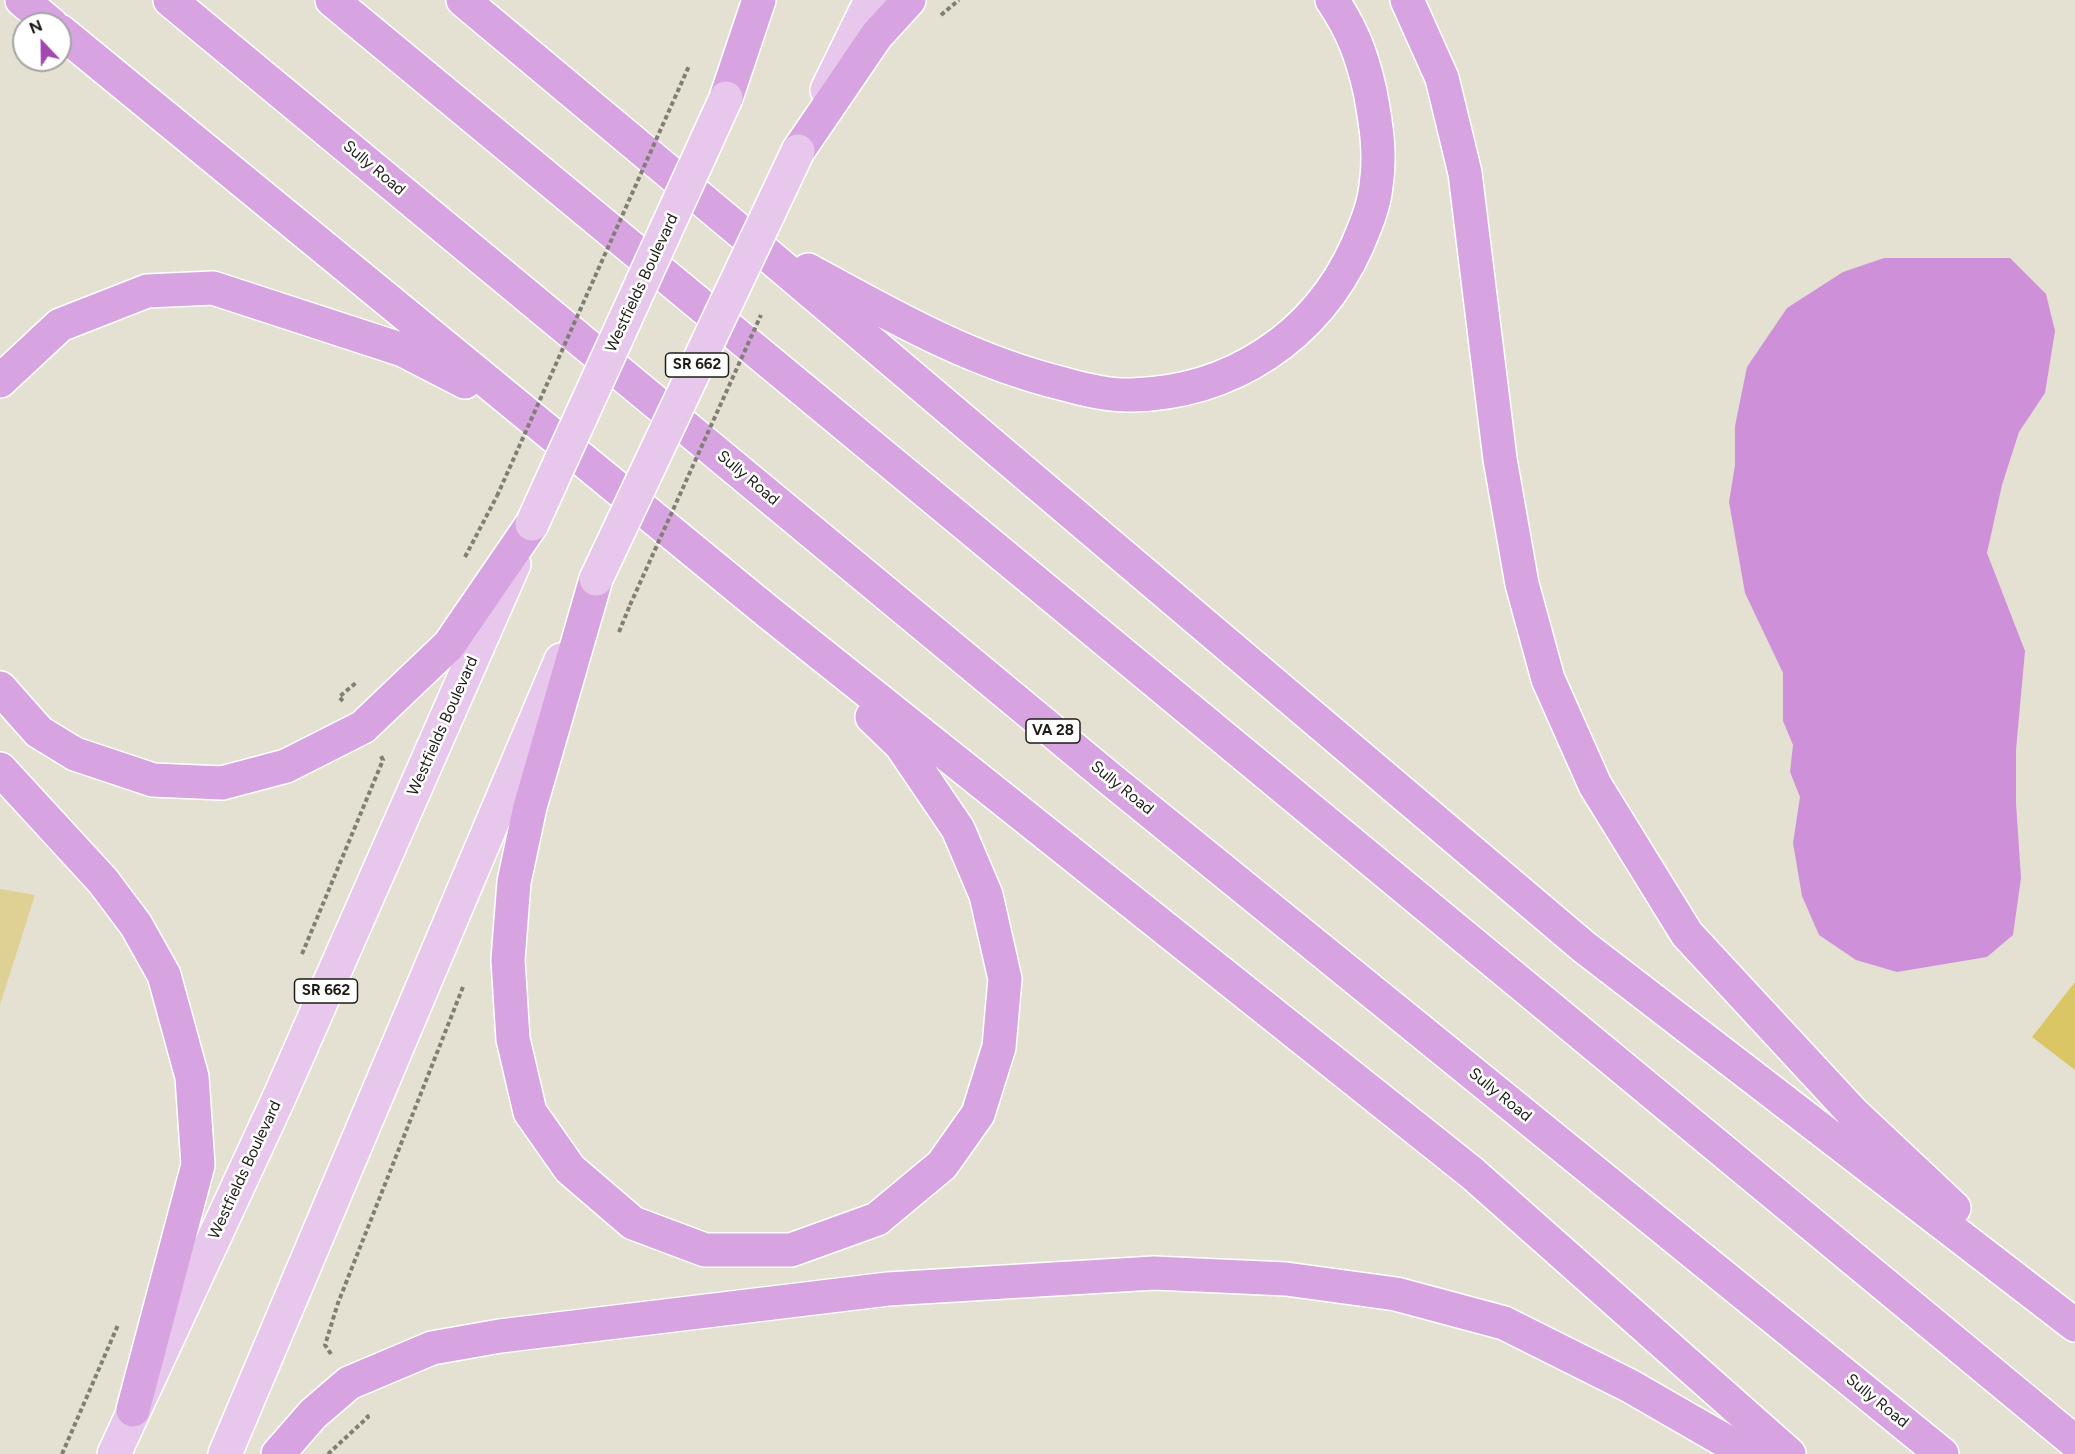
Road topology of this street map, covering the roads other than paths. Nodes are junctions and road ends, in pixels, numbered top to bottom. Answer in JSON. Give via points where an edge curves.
{"nodes":[{"id":1,"x":22,"y":0,"type":"edge"},
{"id":2,"x":170,"y":0,"type":"edge"},
{"id":3,"x":332,"y":0,"type":"edge"},
{"id":4,"x":463,"y":0,"type":"edge"},
{"id":5,"x":470,"y":0,"type":"edge"},
{"id":6,"x":759,"y":0,"type":"edge"},
{"id":7,"x":775,"y":0,"type":"edge"},
{"id":8,"x":871,"y":0,"type":"edge"},
{"id":9,"x":909,"y":0,"type":"edge"},
{"id":10,"x":1332,"y":0,"type":"edge"},
{"id":11,"x":1407,"y":0,"type":"edge"},
{"id":12,"x":36,"y":12,"type":"edge"},
{"id":13,"x":498,"y":29,"type":"junction"},
{"id":14,"x":72,"y":42,"type":"edge"},
{"id":15,"x":726,"y":98,"type":"junction"},
{"id":16,"x":798,"y":152,"type":"junction"},
{"id":17,"x":741,"y":233,"type":"junction"},
{"id":18,"x":0,"y":381,"type":"edge"},
{"id":19,"x":524,"y":412,"type":"junction"},
{"id":20,"x":532,"y":524,"type":"junction"},
{"id":21,"x":596,"y":579,"type":"junction"},
{"id":22,"x":767,"y":611,"type":"junction"},
{"id":23,"x":0,"y":688,"type":"edge"},
{"id":24,"x":0,"y":770,"type":"edge"},
{"id":25,"x":2075,"y":1324,"type":"edge"},
{"id":26,"x":133,"y":1410,"type":"junction"},
{"id":27,"x":2075,"y":1442,"type":"edge"},
{"id":28,"x":114,"y":1454,"type":"edge"},
{"id":29,"x":225,"y":1454,"type":"edge"},
{"id":30,"x":278,"y":1454,"type":"edge"},
{"id":31,"x":1748,"y":1454,"type":"edge"},
{"id":32,"x":1789,"y":1454,"type":"edge"},
{"id":33,"x":1942,"y":1454,"type":"edge"}],
"edges":[{"from":1,"to":12,"type":"highway"},
{"from":2,"to":33,"type":"highway","name":"Sully Road","number":"VA 28","via":[[1109,778]]},
{"from":3,"to":27,"type":"highway"},
{"from":4,"to":13,"type":"highway"},
{"from":5,"to":13,"type":"highway"},
{"from":6,"to":15,"type":"highway"},
{"from":7,"to":15,"type":"main road","name":"Westfields Boulevard","number":"SR 662"},
{"from":8,"to":16,"type":"main road","number":"SR 662"},
{"from":9,"to":16,"type":"highway","via":[[877,35]]},
{"from":10,"to":17,"type":"highway","via":[[1361,51],[1375,117],[1379,158],[1367,222],[1336,286],[1313,316],[1254,362],[1216,378],[1173,391],[1130,395],[1085,390],[1026,375],[952,346],[891,316]]},
{"from":11,"to":25,"type":"highway","via":[[1442,78],[1465,173],[1500,459],[1522,584],[1548,680],[1595,785],[1687,934],[1852,1112]]},
{"from":13,"to":17,"type":"highway"},
{"from":14,"to":19,"type":"highway"},
{"from":15,"to":20,"type":"main road","name":"Westfields Boulevard","number":"SR 662","bridge":true},
{"from":16,"to":21,"type":"main road","number":"SR 662","bridge":true},
{"from":17,"to":25,"type":"highway","via":[[1584,947]]},
{"from":18,"to":19,"type":"highway","via":[[60,325],[147,291],[213,288],[403,350]]},
{"from":19,"to":22,"type":"highway"},
{"from":20,"to":23,"type":"highway","via":[[449,645],[363,727],[286,766],[222,783],[153,780],[75,754],[39,732]]},
{"from":20,"to":26,"type":"main road","name":"Westfields Boulevard","number":"SR 662","via":[[278,1100]]},
{"from":21,"to":22,"type":"highway","via":[[530,807],[514,882],[508,960],[513,1039],[530,1112],[570,1169],[633,1223],[705,1251],[791,1250],[877,1219],[942,1165],[978,1114],[999,1047],[1005,979],[986,895],[958,829],[901,745]]},
{"from":21,"to":29,"type":"main road","number":"SR 662"},
{"from":22,"to":32,"type":"highway","via":[[1472,1173]]},
{"from":24,"to":26,"type":"highway","via":[[103,881],[136,925],[164,975],[192,1077],[198,1165]]},
{"from":26,"to":28,"type":"main road","name":"Westfields Boulevard","number":"SR 662"},
{"from":30,"to":31,"type":"highway","via":[[313,1414],[349,1383],[432,1348],[500,1335],[888,1289],[1154,1273],[1286,1279],[1396,1294],[1504,1323],[1630,1386]]}]}
